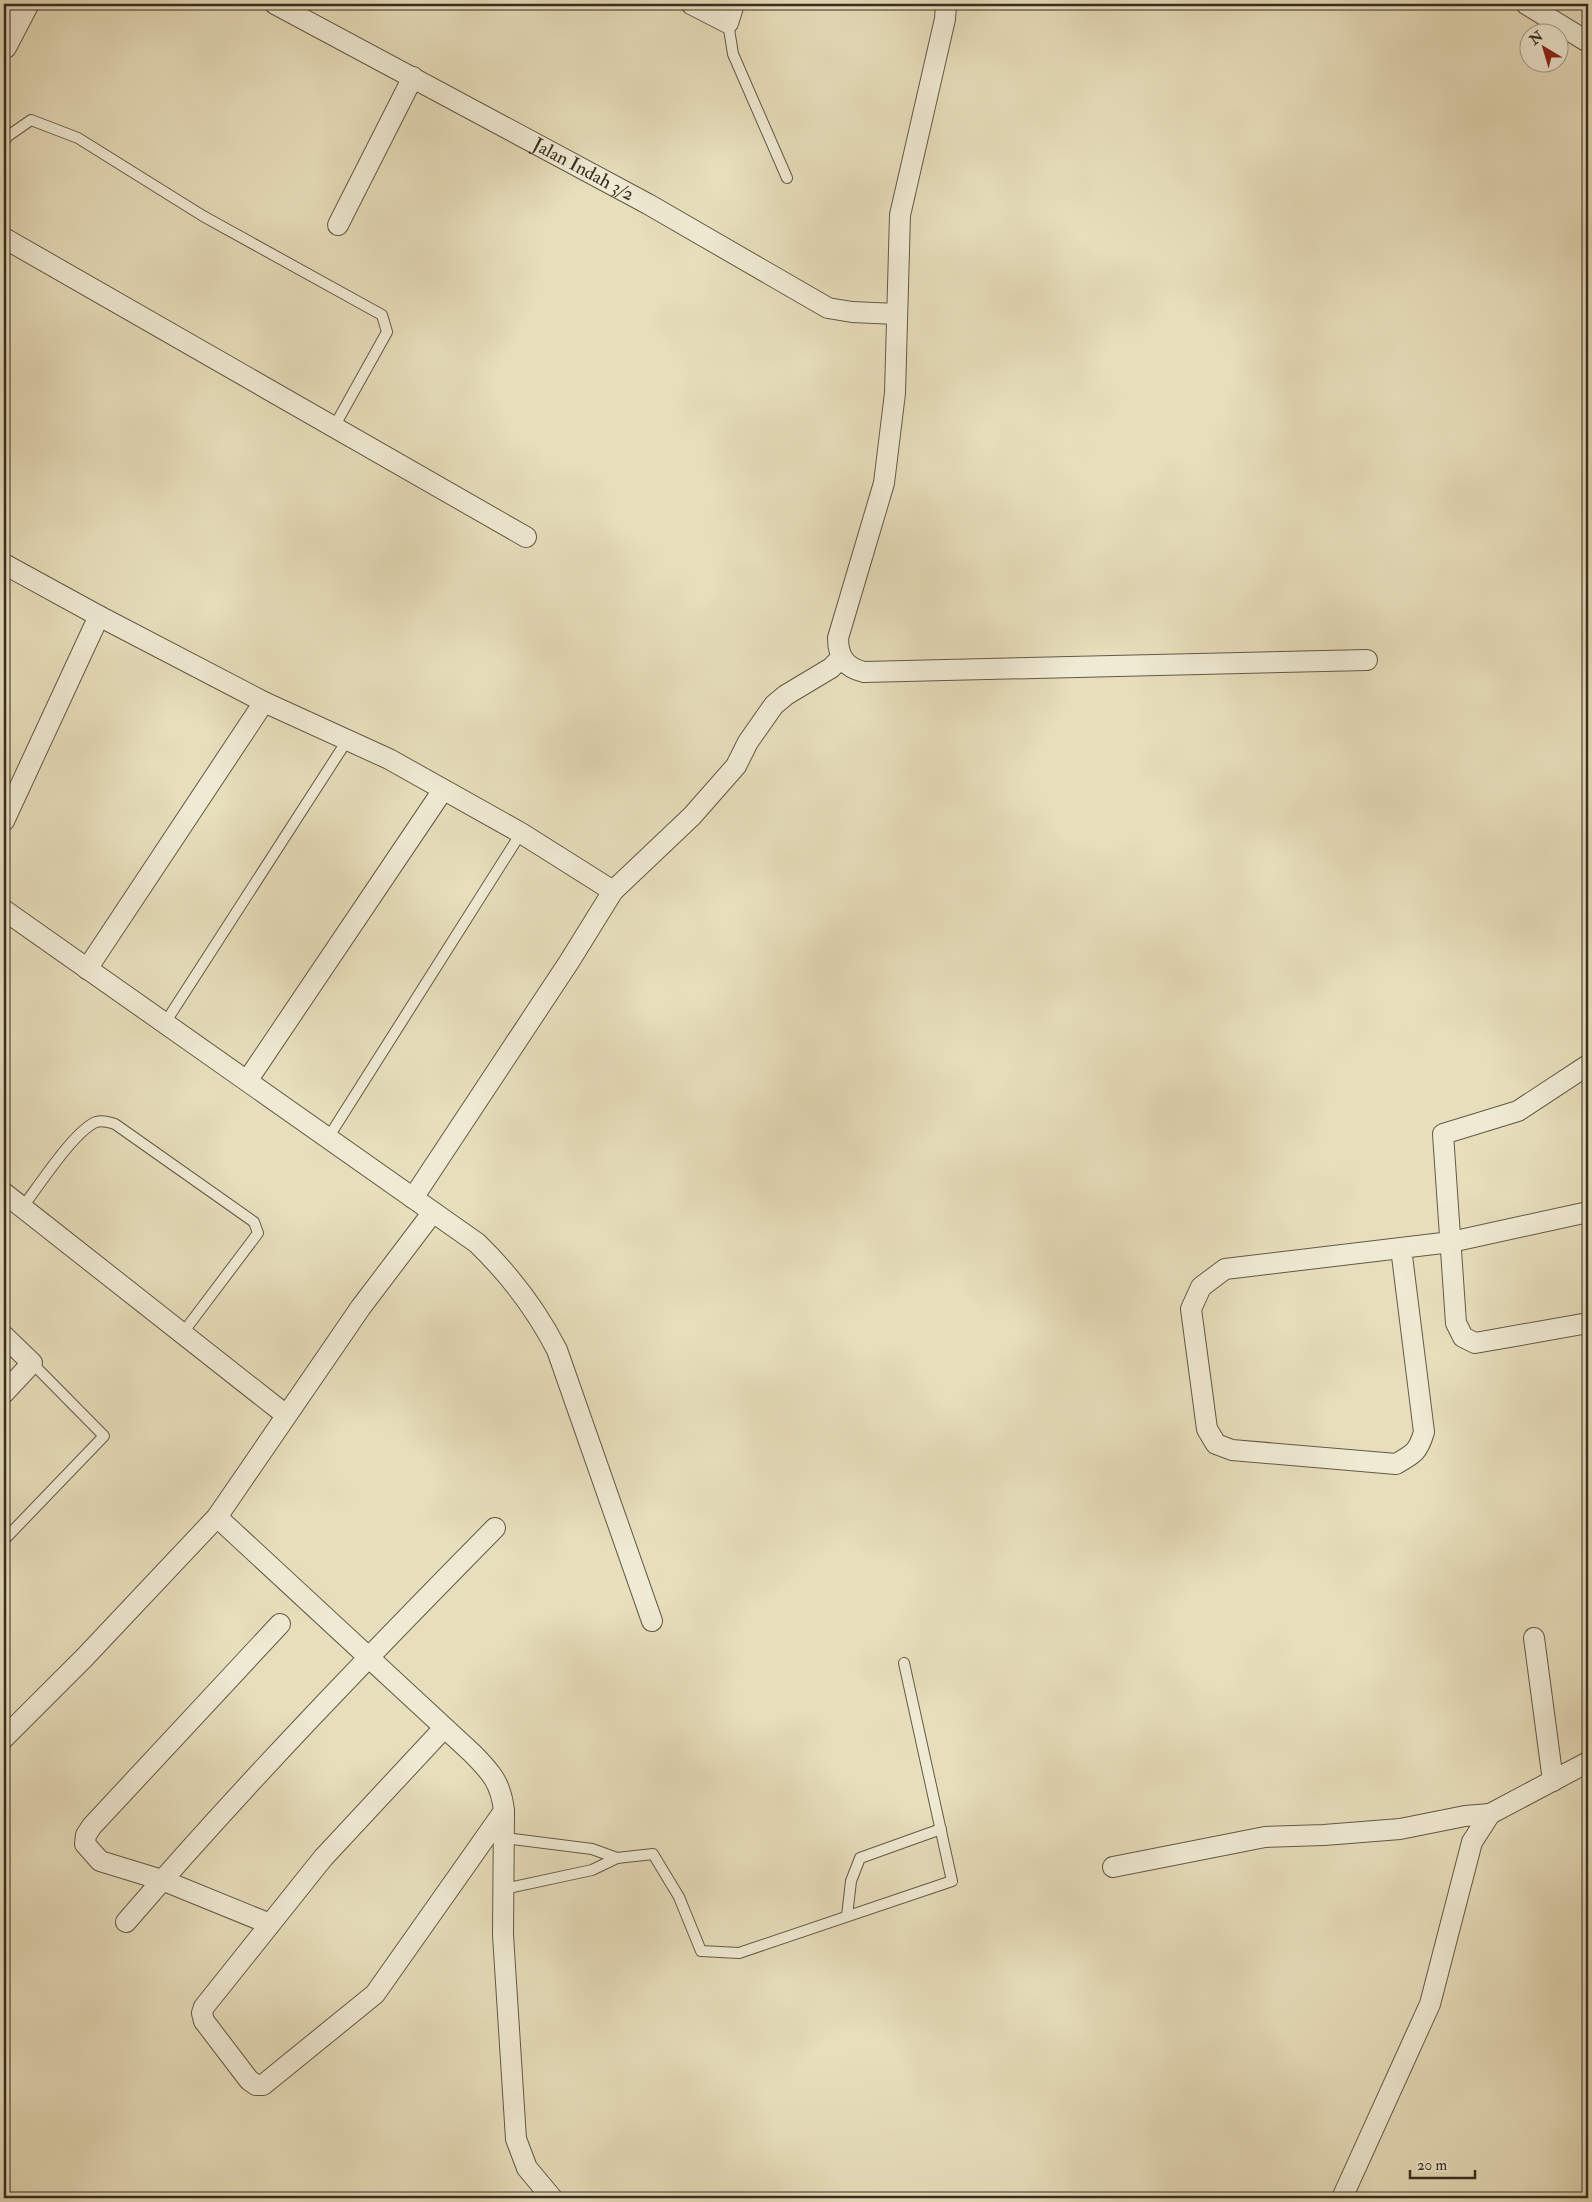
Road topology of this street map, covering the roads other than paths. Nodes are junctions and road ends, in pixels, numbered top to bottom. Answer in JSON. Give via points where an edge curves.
{"nodes":[{"id":1,"x":26,"y":4,"type":"edge"},
{"id":2,"x":275,"y":4,"type":"edge"},
{"id":3,"x":691,"y":4,"type":"edge"},
{"id":4,"x":734,"y":4,"type":"edge"},
{"id":5,"x":946,"y":4,"type":"edge"},
{"id":6,"x":1526,"y":4,"type":"edge"},
{"id":7,"x":728,"y":24,"type":"junction"},
{"id":8,"x":1588,"y":42,"type":"edge"},
{"id":9,"x":4,"y":46,"type":"edge"},
{"id":10,"x":413,"y":77,"type":"junction"},
{"id":11,"x":4,"y":142,"type":"edge"},
{"id":12,"x":787,"y":178,"type":"dead end"},
{"id":13,"x":338,"y":225,"type":"dead end"},
{"id":14,"x":4,"y":238,"type":"edge"},
{"id":15,"x":898,"y":314,"type":"junction"},
{"id":16,"x":334,"y":427,"type":"junction"},
{"id":17,"x":526,"y":537,"type":"dead end"},
{"id":18,"x":4,"y":564,"type":"edge"},
{"id":19,"x":99,"y":616,"type":"junction"},
{"id":20,"x":841,"y":658,"type":"junction"},
{"id":21,"x":1367,"y":660,"type":"dead end"},
{"id":22,"x":264,"y":702,"type":"junction"},
{"id":23,"x":348,"y":740,"type":"junction"},
{"id":24,"x":443,"y":790,"type":"junction"},
{"id":25,"x":4,"y":821,"type":"edge"},
{"id":26,"x":521,"y":833,"type":"junction"},
{"id":27,"x":613,"y":891,"type":"junction"},
{"id":28,"x":4,"y":910,"type":"edge"},
{"id":29,"x":87,"y":969,"type":"junction"},
{"id":30,"x":165,"y":1023,"type":"junction"},
{"id":31,"x":1588,"y":1065,"type":"edge"},
{"id":32,"x":247,"y":1081,"type":"junction"},
{"id":33,"x":328,"y":1138,"type":"junction"},
{"id":34,"x":4,"y":1193,"type":"edge"},
{"id":35,"x":413,"y":1198,"type":"junction"},
{"id":36,"x":22,"y":1208,"type":"junction"},
{"id":37,"x":433,"y":1212,"type":"junction"},
{"id":38,"x":1588,"y":1212,"type":"edge"},
{"id":39,"x":1451,"y":1242,"type":"junction"},
{"id":40,"x":1401,"y":1248,"type":"junction"},
{"id":41,"x":1588,"y":1323,"type":"edge"},
{"id":42,"x":182,"y":1334,"type":"junction"},
{"id":43,"x":4,"y":1336,"type":"edge"},
{"id":44,"x":32,"y":1363,"type":"junction"},
{"id":45,"x":4,"y":1393,"type":"edge"},
{"id":46,"x":286,"y":1415,"type":"junction"},
{"id":47,"x":217,"y":1517,"type":"junction"},
{"id":48,"x":495,"y":1528,"type":"dead end"},
{"id":49,"x":4,"y":1540,"type":"edge"},
{"id":50,"x":652,"y":1621,"type":"dead end"},
{"id":51,"x":280,"y":1624,"type":"dead end"},
{"id":52,"x":1534,"y":1638,"type":"dead end"},
{"id":53,"x":368,"y":1657,"type":"junction"},
{"id":54,"x":904,"y":1663,"type":"dead end"},
{"id":55,"x":444,"y":1728,"type":"junction"},
{"id":56,"x":4,"y":1738,"type":"edge"},
{"id":57,"x":1588,"y":1762,"type":"edge"},
{"id":58,"x":1553,"y":1781,"type":"junction"},
{"id":59,"x":504,"y":1811,"type":"junction"},
{"id":60,"x":1490,"y":1814,"type":"junction"},
{"id":61,"x":941,"y":1829,"type":"junction"},
{"id":62,"x":505,"y":1838,"type":"junction"},
{"id":63,"x":617,"y":1858,"type":"junction"},
{"id":64,"x":1113,"y":1867,"type":"dead end"},
{"id":65,"x":162,"y":1880,"type":"junction"},
{"id":66,"x":504,"y":1888,"type":"junction"},
{"id":67,"x":846,"y":1916,"type":"junction"},
{"id":68,"x":126,"y":1922,"type":"dead end"},
{"id":69,"x":270,"y":1924,"type":"junction"},
{"id":70,"x":552,"y":2198,"type":"edge"},
{"id":71,"x":1342,"y":2198,"type":"edge"}],
"edges":[{"from":1,"to":9,"type":"street"},
{"from":2,"to":10,"type":"street","name":"Jalan Indah 3/2"},
{"from":3,"to":7,"type":"street"},
{"from":4,"to":7,"type":"street"},
{"from":5,"to":15,"type":"street","via":[[900,215]]},
{"from":6,"to":8,"type":"street"},
{"from":7,"to":12,"type":"lane","via":[[734,54]]},
{"from":10,"to":13,"type":"street"},
{"from":10,"to":15,"type":"street","name":"Jalan Indah 3/2","via":[[648,204],[828,308]]},
{"from":11,"to":16,"type":"lane","via":[[31,120],[78,138],[203,216],[382,315],[388,332]]},
{"from":14,"to":16,"type":"street"},
{"from":15,"to":20,"type":"street","via":[[895,393],[884,483],[838,638]]},
{"from":16,"to":17,"type":"street"},
{"from":18,"to":19,"type":"street"},
{"from":19,"to":22,"type":"street"},
{"from":19,"to":25,"type":"street"},
{"from":20,"to":21,"type":"street","via":[[855,670],[864,672]]},
{"from":20,"to":27,"type":"street","via":[[774,705],[730,772],[692,816]]},
{"from":22,"to":23,"type":"street"},
{"from":22,"to":29,"type":"street"},
{"from":23,"to":24,"type":"street"},
{"from":23,"to":30,"type":"lane"},
{"from":24,"to":26,"type":"street"},
{"from":24,"to":32,"type":"street"},
{"from":26,"to":27,"type":"street"},
{"from":26,"to":33,"type":"lane"},
{"from":27,"to":35,"type":"street"},
{"from":28,"to":29,"type":"street"},
{"from":29,"to":30,"type":"street"},
{"from":30,"to":32,"type":"street"},
{"from":31,"to":39,"type":"street","via":[[1518,1111],[1443,1134]]},
{"from":32,"to":33,"type":"street"},
{"from":33,"to":35,"type":"street"},
{"from":34,"to":36,"type":"street"},
{"from":35,"to":37,"type":"street"},
{"from":36,"to":42,"type":"street"},
{"from":36,"to":42,"type":"lane","via":[[78,1136],[97,1122],[105,1121],[115,1124],[254,1222],[258,1233]]},
{"from":37,"to":46,"type":"street","via":[[361,1307]]},
{"from":37,"to":50,"type":"street","via":[[477,1243],[500,1265],[546,1328],[557,1350]]},
{"from":38,"to":39,"type":"street"},
{"from":39,"to":40,"type":"street"},
{"from":39,"to":41,"type":"street","via":[[1456,1323],[1463,1337],[1474,1343]]},
{"from":40,"to":40,"type":"street","via":[[1225,1269],[1201,1287],[1191,1309],[1207,1429],[1216,1444],[1232,1450],[1396,1464],[1413,1455],[1424,1432]]},
{"from":42,"to":46,"type":"street"},
{"from":43,"to":44,"type":"street"},
{"from":44,"to":45,"type":"street"},
{"from":44,"to":49,"type":"lane","via":[[104,1436]]},
{"from":46,"to":47,"type":"street"},
{"from":47,"to":53,"type":"street"},
{"from":47,"to":56,"type":"street"},
{"from":48,"to":53,"type":"street"},
{"from":51,"to":65,"type":"street","via":[[86,1835],[85,1844],[100,1861]]},
{"from":52,"to":58,"type":"street"},
{"from":53,"to":55,"type":"street"},
{"from":53,"to":65,"type":"street"},
{"from":54,"to":61,"type":"lane"},
{"from":55,"to":59,"type":"street","via":[[496,1780],[502,1793]]},
{"from":55,"to":69,"type":"street","via":[[323,1858]]},
{"from":57,"to":58,"type":"street"},
{"from":58,"to":60,"type":"street"},
{"from":59,"to":62,"type":"street"},
{"from":59,"to":69,"type":"street","via":[[375,1994],[263,2085],[256,2085],[204,2021],[202,2013]]},
{"from":60,"to":64,"type":"street","via":[[1400,1829],[1264,1837]]},
{"from":60,"to":71,"type":"street","via":[[1472,1842],[1430,2004]]},
{"from":61,"to":67,"type":"lane","via":[[860,1858],[851,1881]]},
{"from":61,"to":67,"type":"lane","via":[[952,1881]]},
{"from":62,"to":63,"type":"lane","via":[[592,1850]]},
{"from":62,"to":66,"type":"street"},
{"from":63,"to":66,"type":"lane","via":[[592,1870]]},
{"from":63,"to":67,"type":"lane","via":[[653,1854],[679,1898],[702,1951],[739,1953]]},
{"from":65,"to":68,"type":"street"},
{"from":65,"to":69,"type":"street"},
{"from":66,"to":70,"type":"street","via":[[503,1935],[516,2139],[527,2168]]}]}
